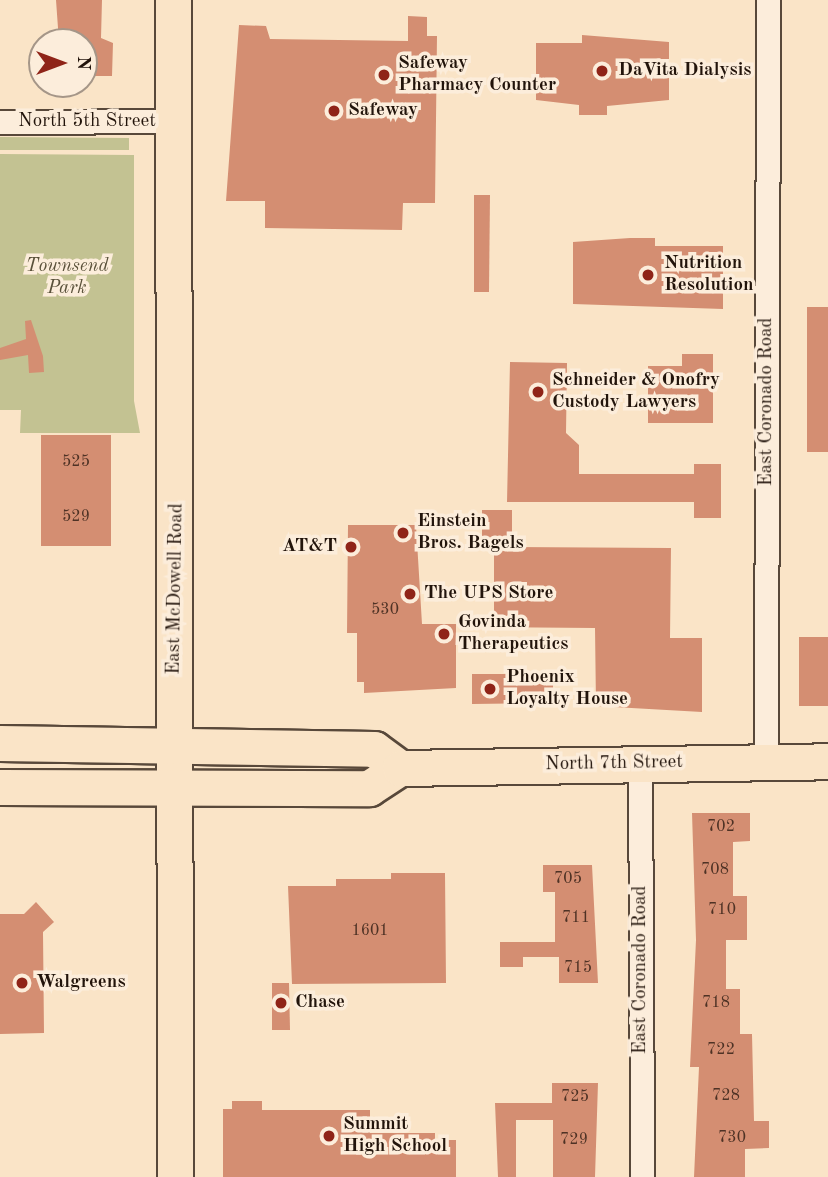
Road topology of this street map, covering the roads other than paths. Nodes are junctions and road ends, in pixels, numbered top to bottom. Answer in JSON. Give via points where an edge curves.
{"nodes":[{"id":1,"x":173,"y":0,"type":"edge"},
{"id":2,"x":768,"y":0,"type":"edge"},
{"id":3,"x":174,"y":121,"type":"junction"},
{"id":4,"x":0,"y":122,"type":"edge"},
{"id":5,"x":0,"y":743,"type":"edge"},
{"id":6,"x":173,"y":743,"type":"junction"},
{"id":7,"x":828,"y":761,"type":"edge"},
{"id":8,"x":766,"y":762,"type":"junction"},
{"id":9,"x":640,"y":764,"type":"junction"},
{"id":10,"x":400,"y":768,"type":"junction"},
{"id":11,"x":0,"y":787,"type":"edge"},
{"id":12,"x":174,"y":787,"type":"junction"},
{"id":13,"x":175,"y":1177,"type":"edge"},
{"id":14,"x":642,"y":1177,"type":"edge"}],
"edges":[{"from":1,"to":3,"type":"main road","name":"East McDowell Road"},
{"from":2,"to":8,"type":"street","name":"East Coronado Road"},
{"from":3,"to":4,"type":"street","name":"North 5th Street"},
{"from":3,"to":6,"type":"main road","name":"East McDowell Road"},
{"from":5,"to":6,"type":"main road"},
{"from":6,"to":10,"type":"main road","via":[[374,749]]},
{"from":6,"to":12,"type":"main road","name":"East McDowell Road"},
{"from":7,"to":8,"type":"main road","name":"North 7th Street"},
{"from":8,"to":9,"type":"main road","name":"North 7th Street"},
{"from":9,"to":10,"type":"main road","name":"North 7th Street"},
{"from":9,"to":14,"type":"street","name":"East Coronado Road"},
{"from":10,"to":12,"type":"main road","via":[[369,789]]},
{"from":11,"to":12,"type":"main road"},
{"from":12,"to":13,"type":"main road","name":"East McDowell Road"}]}
